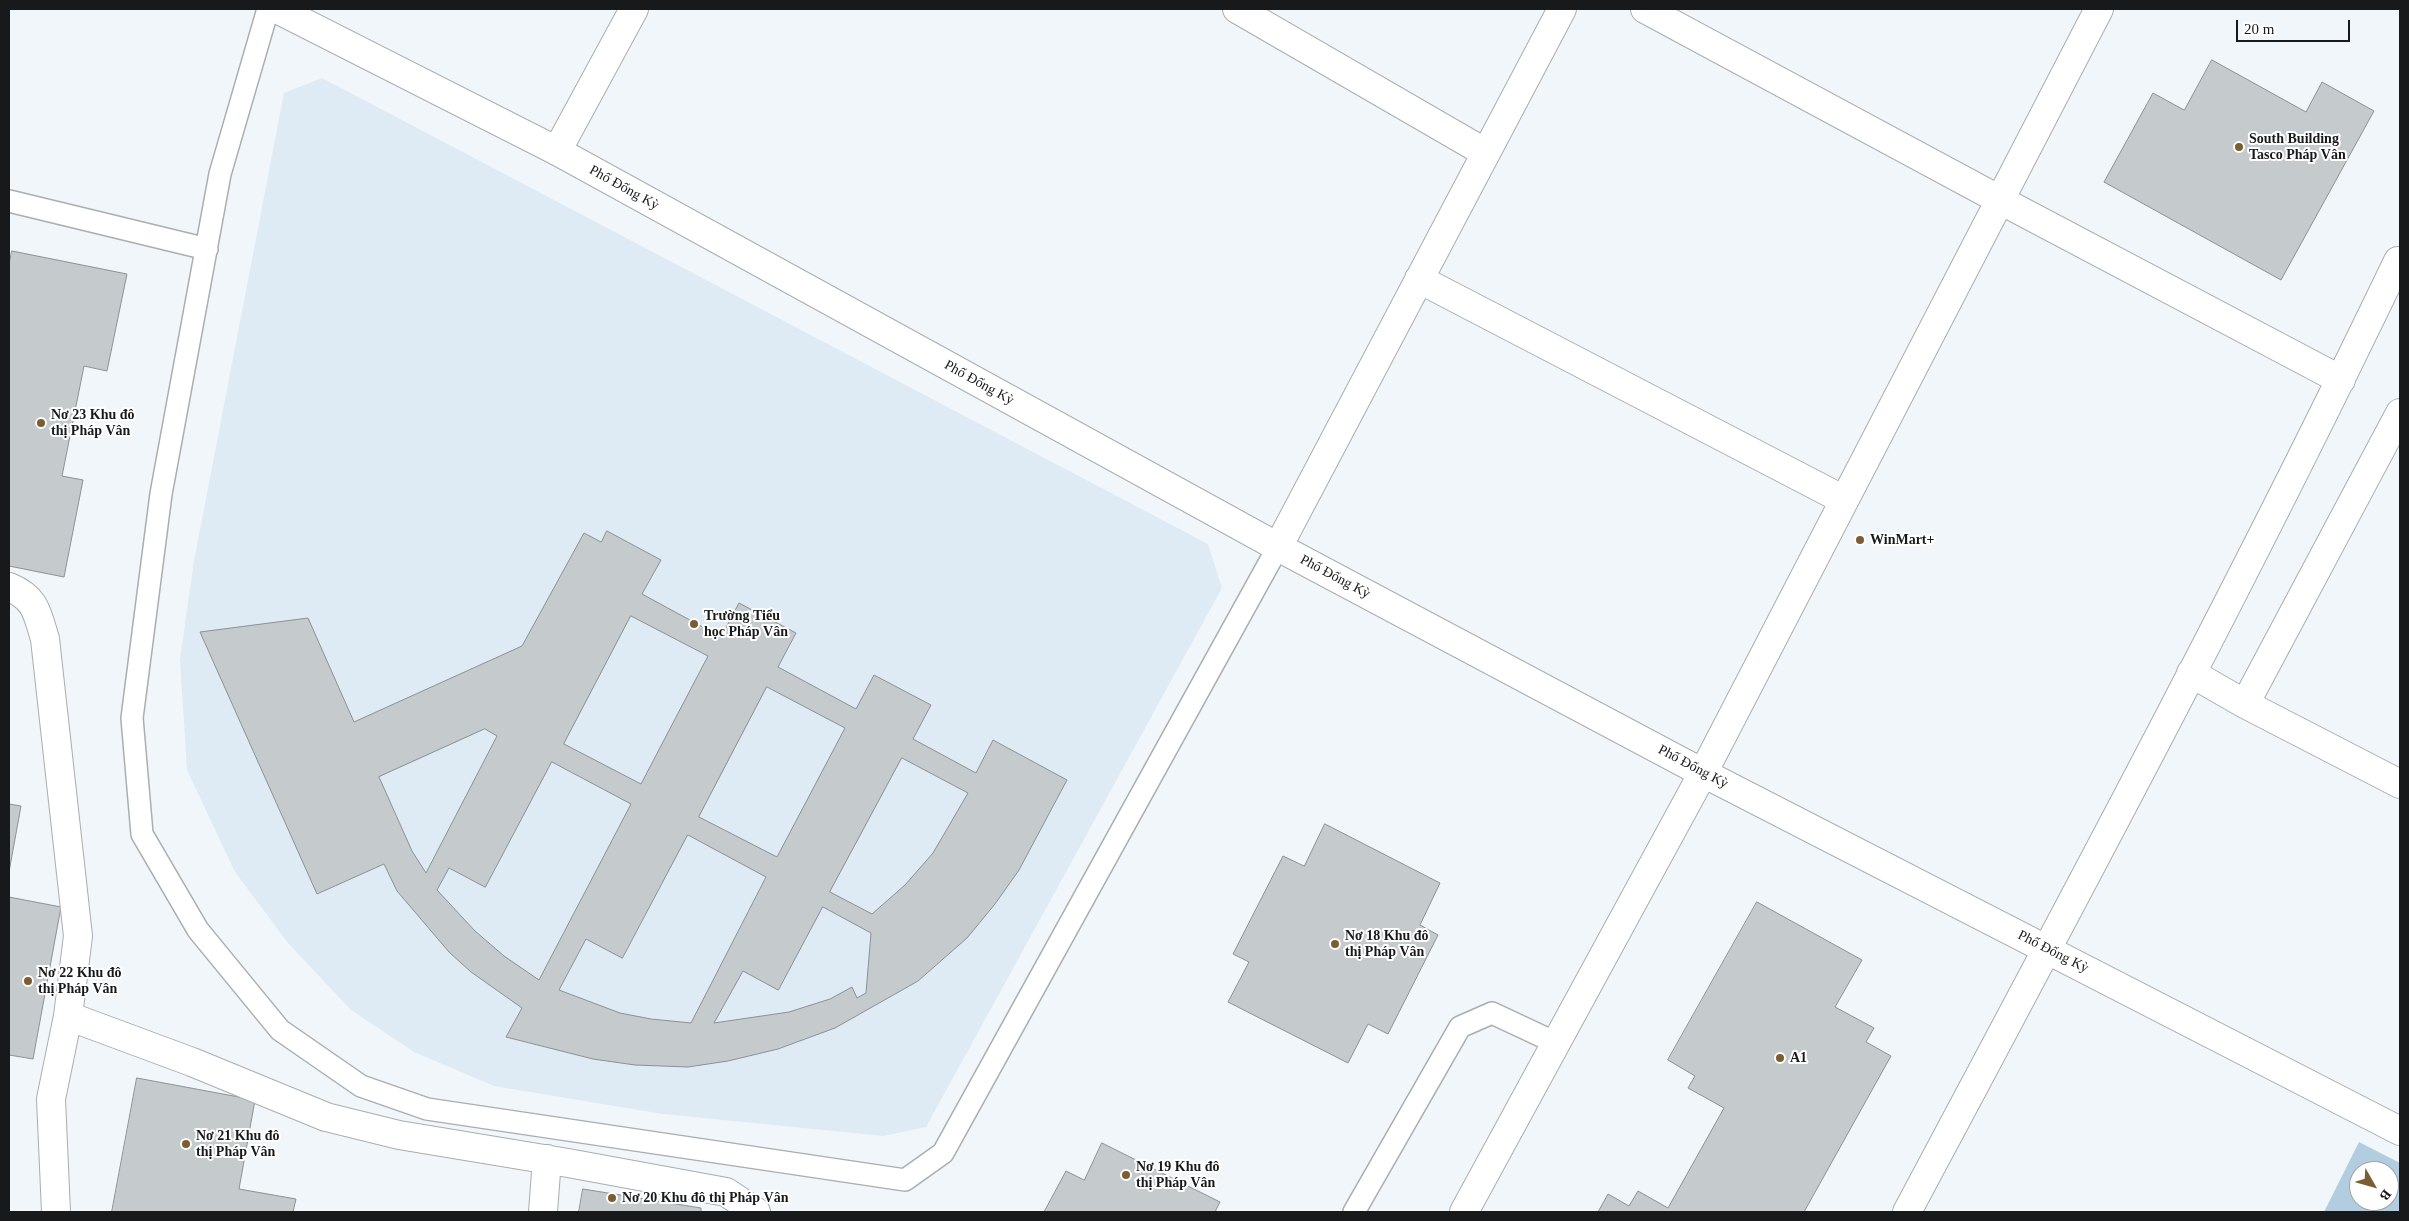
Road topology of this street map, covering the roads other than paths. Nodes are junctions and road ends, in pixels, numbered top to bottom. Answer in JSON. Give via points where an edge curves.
{"nodes":[{"id":1,"x":268,"y":9,"type":"edge"},
{"id":2,"x":277,"y":9,"type":"edge"},
{"id":3,"x":634,"y":9,"type":"edge"},
{"id":4,"x":1562,"y":9,"type":"edge"},
{"id":5,"x":1645,"y":9,"type":"edge"},
{"id":6,"x":2098,"y":9,"type":"edge"},
{"id":7,"x":1249,"y":12,"type":"edge"},
{"id":8,"x":557,"y":151,"type":"junction"},
{"id":9,"x":1486,"y":153,"type":"junction"},
{"id":10,"x":2000,"y":200,"type":"junction"},
{"id":11,"x":9,"y":201,"type":"edge"},
{"id":12,"x":207,"y":249,"type":"junction"},
{"id":13,"x":2400,"y":261,"type":"edge"},
{"id":14,"x":1419,"y":279,"type":"junction"},
{"id":15,"x":2341,"y":380,"type":"junction"},
{"id":16,"x":2400,"y":413,"type":"edge"},
{"id":17,"x":1844,"y":500,"type":"junction"},
{"id":18,"x":1278,"y":547,"type":"junction"},
{"id":19,"x":9,"y":587,"type":"edge"},
{"id":20,"x":2191,"y":672,"type":"junction"},
{"id":21,"x":2245,"y":704,"type":"junction"},
{"id":22,"x":1703,"y":772,"type":"junction"},
{"id":23,"x":2400,"y":784,"type":"edge"},
{"id":24,"x":2047,"y":949,"type":"junction"},
{"id":25,"x":68,"y":1016,"type":"junction"},
{"id":26,"x":1556,"y":1043,"type":"junction"},
{"id":27,"x":2400,"y":1131,"type":"edge"},
{"id":28,"x":547,"y":1159,"type":"junction"},
{"id":29,"x":56,"y":1212,"type":"edge"},
{"id":30,"x":543,"y":1212,"type":"edge"},
{"id":31,"x":756,"y":1212,"type":"edge"},
{"id":32,"x":1354,"y":1212,"type":"edge"},
{"id":33,"x":1464,"y":1212,"type":"edge"},
{"id":34,"x":1907,"y":1212,"type":"edge"}],
"edges":[{"from":1,"to":12,"type":"lane","via":[[220,174]]},
{"from":2,"to":8,"type":"street","name":"Phố Đống Kỳ"},
{"from":3,"to":8,"type":"street"},
{"from":4,"to":9,"type":"street"},
{"from":5,"to":10,"type":"street"},
{"from":6,"to":10,"type":"street"},
{"from":7,"to":9,"type":"street"},
{"from":8,"to":18,"type":"street","name":"Phố Đống Kỳ"},
{"from":9,"to":14,"type":"street"},
{"from":10,"to":15,"type":"street"},
{"from":10,"to":17,"type":"street"},
{"from":11,"to":12,"type":"lane"},
{"from":12,"to":18,"type":"lane","via":[[161,494],[132,718],[142,834],[198,930],[280,1030],[361,1086],[426,1109],[905,1180],[943,1153]]},
{"from":13,"to":15,"type":"street"},
{"from":14,"to":17,"type":"street"},
{"from":14,"to":18,"type":"street"},
{"from":15,"to":20,"type":"street"},
{"from":16,"to":21,"type":"street"},
{"from":17,"to":22,"type":"street"},
{"from":18,"to":22,"type":"street","name":"Phố Đống Kỳ"},
{"from":19,"to":25,"type":"street","via":[[22,592],[34,603],[45,638],[78,936]]},
{"from":20,"to":21,"type":"street"},
{"from":20,"to":24,"type":"street"},
{"from":21,"to":23,"type":"street"},
{"from":22,"to":24,"type":"street","name":"Phố Đống Kỳ"},
{"from":22,"to":26,"type":"street"},
{"from":24,"to":27,"type":"street","name":"Phố Đống Kỳ"},
{"from":24,"to":34,"type":"street"},
{"from":25,"to":28,"type":"street","via":[[326,1116],[399,1135]]},
{"from":25,"to":29,"type":"street","via":[[51,1098]]},
{"from":26,"to":32,"type":"lane","via":[[1492,1013],[1460,1027]]},
{"from":26,"to":33,"type":"street"},
{"from":28,"to":30,"type":"street"},
{"from":28,"to":31,"type":"street","via":[[726,1192]]}]}
